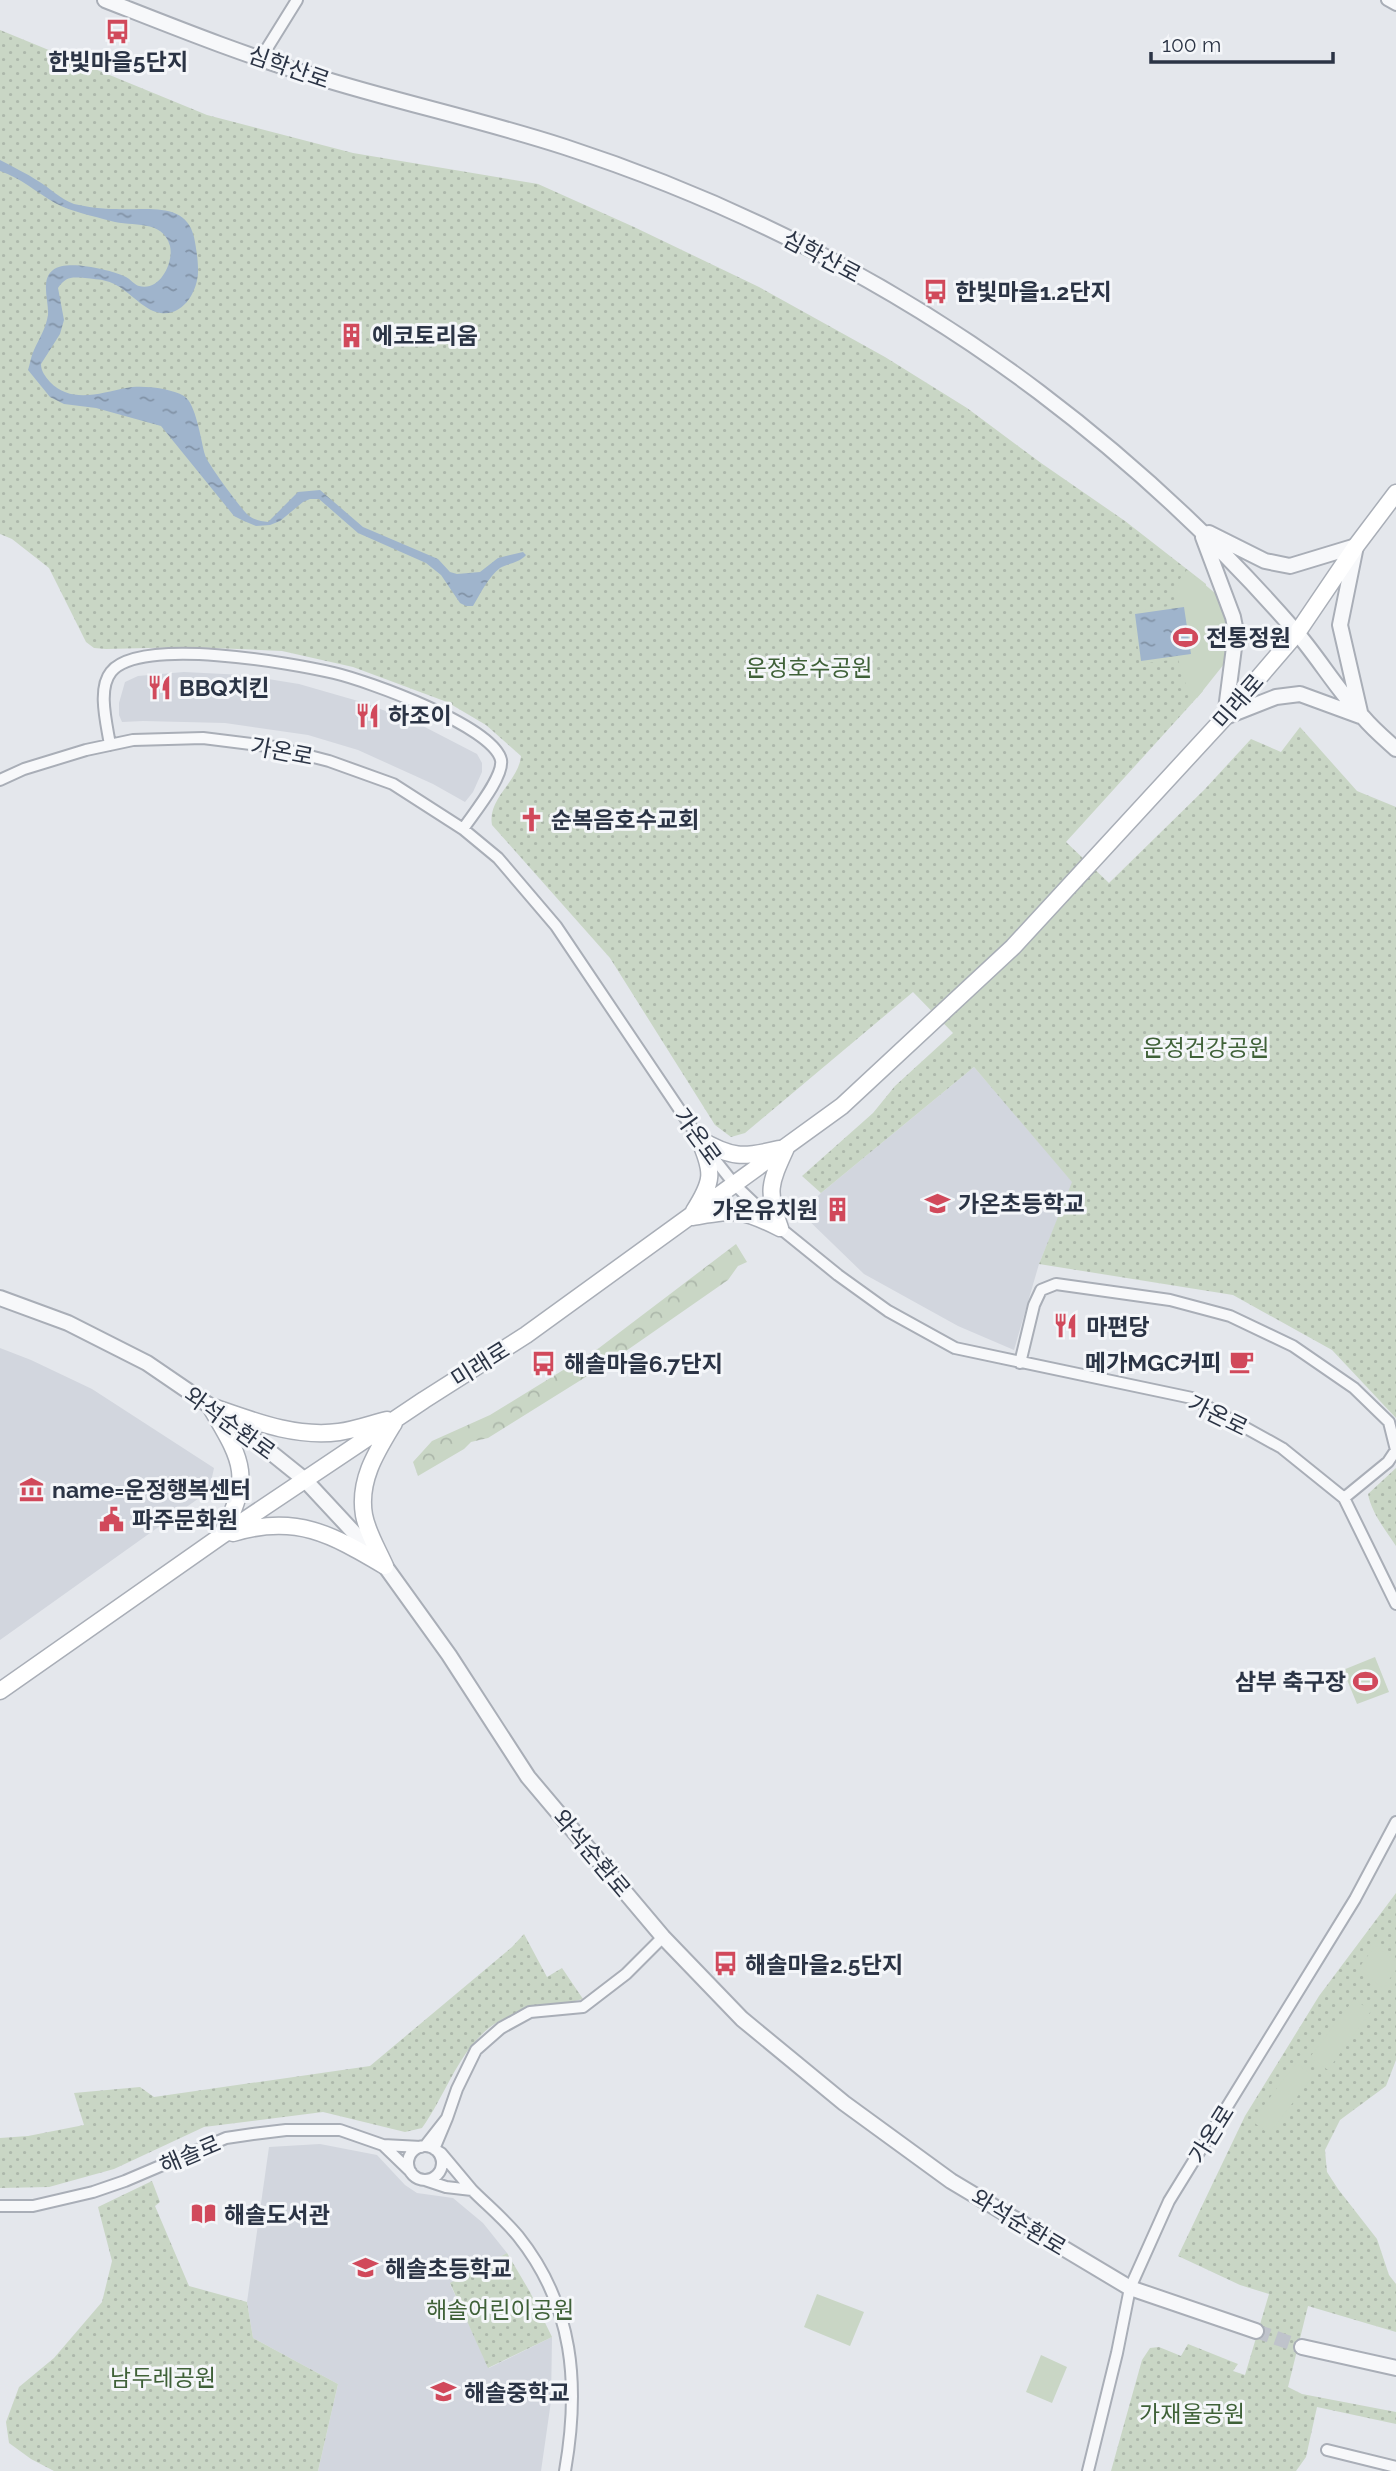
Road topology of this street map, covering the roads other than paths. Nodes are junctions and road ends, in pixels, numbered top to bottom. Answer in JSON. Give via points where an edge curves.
{"nodes":[{"id":1,"x":105,"y":0,"type":"edge"},
{"id":2,"x":297,"y":0,"type":"edge"},
{"id":3,"x":1387,"y":0,"type":"edge"},
{"id":4,"x":1396,"y":5,"type":"edge"},
{"id":5,"x":261,"y":58,"type":"junction"},
{"id":6,"x":1396,"y":493,"type":"edge"},
{"id":7,"x":1200,"y":529,"type":"junction"},
{"id":8,"x":1356,"y":546,"type":"junction"},
{"id":9,"x":1297,"y":633,"type":"junction"},
{"id":10,"x":1225,"y":716,"type":"junction"},
{"id":11,"x":1362,"y":716,"type":"junction"},
{"id":12,"x":110,"y":745,"type":"junction"},
{"id":13,"x":1396,"y":749,"type":"edge"},
{"id":14,"x":0,"y":780,"type":"edge"},
{"id":15,"x":463,"y":829,"type":"junction"},
{"id":16,"x":699,"y":1139,"type":"junction"},
{"id":17,"x":787,"y":1147,"type":"junction"},
{"id":18,"x":735,"y":1185,"type":"junction"},
{"id":19,"x":690,"y":1218,"type":"junction"},
{"id":20,"x":780,"y":1228,"type":"junction"},
{"id":21,"x":0,"y":1298,"type":"edge"},
{"id":22,"x":1020,"y":1363,"type":"junction"},
{"id":23,"x":209,"y":1406,"type":"junction"},
{"id":24,"x":398,"y":1417,"type":"junction"},
{"id":25,"x":305,"y":1480,"type":"junction"},
{"id":26,"x":1344,"y":1498,"type":"junction"},
{"id":27,"x":220,"y":1536,"type":"junction"},
{"id":28,"x":385,"y":1566,"type":"junction"},
{"id":29,"x":1396,"y":1604,"type":"edge"},
{"id":30,"x":0,"y":1691,"type":"edge"},
{"id":31,"x":1396,"y":1822,"type":"edge"},
{"id":32,"x":663,"y":1937,"type":"junction"},
{"id":33,"x":383,"y":2145,"type":"junction"},
{"id":34,"x":427,"y":2147,"type":"junction"},
{"id":35,"x":411,"y":2172,"type":"junction"},
{"id":36,"x":425,"y":2180,"type":"junction"},
{"id":37,"x":472,"y":2190,"type":"junction"},
{"id":38,"x":0,"y":2206,"type":"edge"},
{"id":39,"x":1130,"y":2288,"type":"junction"},
{"id":40,"x":1256,"y":2331,"type":"tunnel mouth"},
{"id":41,"x":1302,"y":2347,"type":"tunnel mouth"},
{"id":42,"x":1396,"y":2368,"type":"edge"},
{"id":43,"x":1326,"y":2450,"type":"dead end"},
{"id":44,"x":1377,"y":2467,"type":"edge"},
{"id":45,"x":1396,"y":2467,"type":"edge"},
{"id":46,"x":565,"y":2471,"type":"edge"},
{"id":47,"x":1088,"y":2471,"type":"edge"}],
"edges":[{"from":1,"to":5,"type":"street","name":"심학산로"},
{"from":2,"to":5,"type":"street"},
{"from":3,"to":4,"type":"street"},
{"from":5,"to":7,"type":"street","name":"심학산로","via":[[565,147],[714,204],[788,238],[923,312],[984,352],[1095,437]]},
{"from":6,"to":8,"type":"main road","name":"미래로"},
{"from":7,"to":8,"type":"street","via":[[1277,565],[1290,566]]},
{"from":7,"to":9,"type":"street","name":"심학산로"},
{"from":7,"to":10,"type":"street","via":[[1236,632]]},
{"from":8,"to":9,"type":"main road","name":"미래로"},
{"from":8,"to":11,"type":"street","via":[[1340,625]]},
{"from":9,"to":10,"type":"main road","name":"미래로"},
{"from":9,"to":11,"type":"street","name":"심학산로"},
{"from":10,"to":11,"type":"street","via":[[1288,694]]},
{"from":10,"to":17,"type":"main road","name":"미래로","via":[[1013,947],[842,1106]]},
{"from":11,"to":13,"type":"street","name":"심학산로"},
{"from":12,"to":14,"type":"street","name":"가온로"},
{"from":12,"to":15,"type":"street","name":"가온로","via":[[204,738],[275,747],[393,784]]},
{"from":12,"to":15,"type":"street","via":[[106,681],[124,660],[156,654],[235,656],[337,674],[439,712],[496,748],[498,776]]},
{"from":15,"to":16,"type":"street","name":"가온로","via":[[498,858],[556,926]]},
{"from":16,"to":17,"type":"main road","via":[[737,1156]]},
{"from":16,"to":18,"type":"street","name":"가온로"},
{"from":16,"to":19,"type":"main road","via":[[710,1177]]},
{"from":17,"to":18,"type":"main road","name":"미래로"},
{"from":17,"to":20,"type":"main road","via":[[770,1193]]},
{"from":18,"to":19,"type":"main road","name":"미래로"},
{"from":18,"to":20,"type":"street","name":"가온로"},
{"from":19,"to":20,"type":"main road","via":[[741,1211]]},
{"from":19,"to":24,"type":"main road","name":"미래로","via":[[526,1335]]},
{"from":20,"to":22,"type":"street","name":"가온로","via":[[838,1275],[918,1328],[955,1348]]},
{"from":21,"to":23,"type":"street","name":"와석순환로","via":[[68,1323],[147,1363]]},
{"from":22,"to":26,"type":"street","name":"가온로","via":[[1192,1398],[1282,1448]]},
{"from":22,"to":26,"type":"street","via":[[1041,1290],[1056,1284],[1170,1300],[1230,1316],[1293,1346],[1354,1388],[1389,1422],[1396,1450]]},
{"from":23,"to":24,"type":"main road","via":[[306,1433],[340,1432]]},
{"from":23,"to":25,"type":"street","name":"와석순환로"},
{"from":23,"to":27,"type":"main road","via":[[233,1447],[242,1475],[235,1508]]},
{"from":24,"to":25,"type":"main road","name":"미래로"},
{"from":24,"to":28,"type":"main road","via":[[362,1488],[364,1517]]},
{"from":25,"to":27,"type":"main road","name":"미래로"},
{"from":25,"to":28,"type":"street","name":"와석순환로"},
{"from":26,"to":29,"type":"street","name":"가온로"},
{"from":27,"to":28,"type":"main road","via":[[251,1527],[296,1525],[344,1541]]},
{"from":27,"to":30,"type":"main road","name":"미래로"},
{"from":28,"to":32,"type":"street","name":"와석순환로","via":[[528,1777]]},
{"from":31,"to":39,"type":"street","name":"가온로","via":[[1355,1899],[1169,2201]]},
{"from":32,"to":34,"type":"street","via":[[583,2007],[530,2012],[501,2028],[476,2050],[447,2118]]},
{"from":32,"to":39,"type":"street","name":"와석순환로","via":[[741,2019],[844,2103],[951,2181]]},
{"from":33,"to":34,"type":"street"},
{"from":33,"to":35,"type":"street"},
{"from":33,"to":38,"type":"street","name":"해솔로","via":[[340,2130],[286,2130],[226,2138],[93,2192],[33,2206]]},
{"from":34,"to":35,"type":"street","via":[[410,2155]]},
{"from":34,"to":36,"type":"street","via":[[441,2156],[442,2166],[436,2176]]},
{"from":34,"to":37,"type":"street","via":[[441,2153]]},
{"from":35,"to":36,"type":"street"},
{"from":36,"to":37,"type":"street"},
{"from":37,"to":46,"type":"street","via":[[517,2234],[538,2265],[566,2332],[572,2392]]},
{"from":39,"to":40,"type":"street","name":"와석순환로"},
{"from":39,"to":47,"type":"street","name":"가온로"},
{"from":41,"to":42,"type":"street"},
{"from":43,"to":44,"type":"street"},
{"from":44,"to":45,"type":"street"}]}
